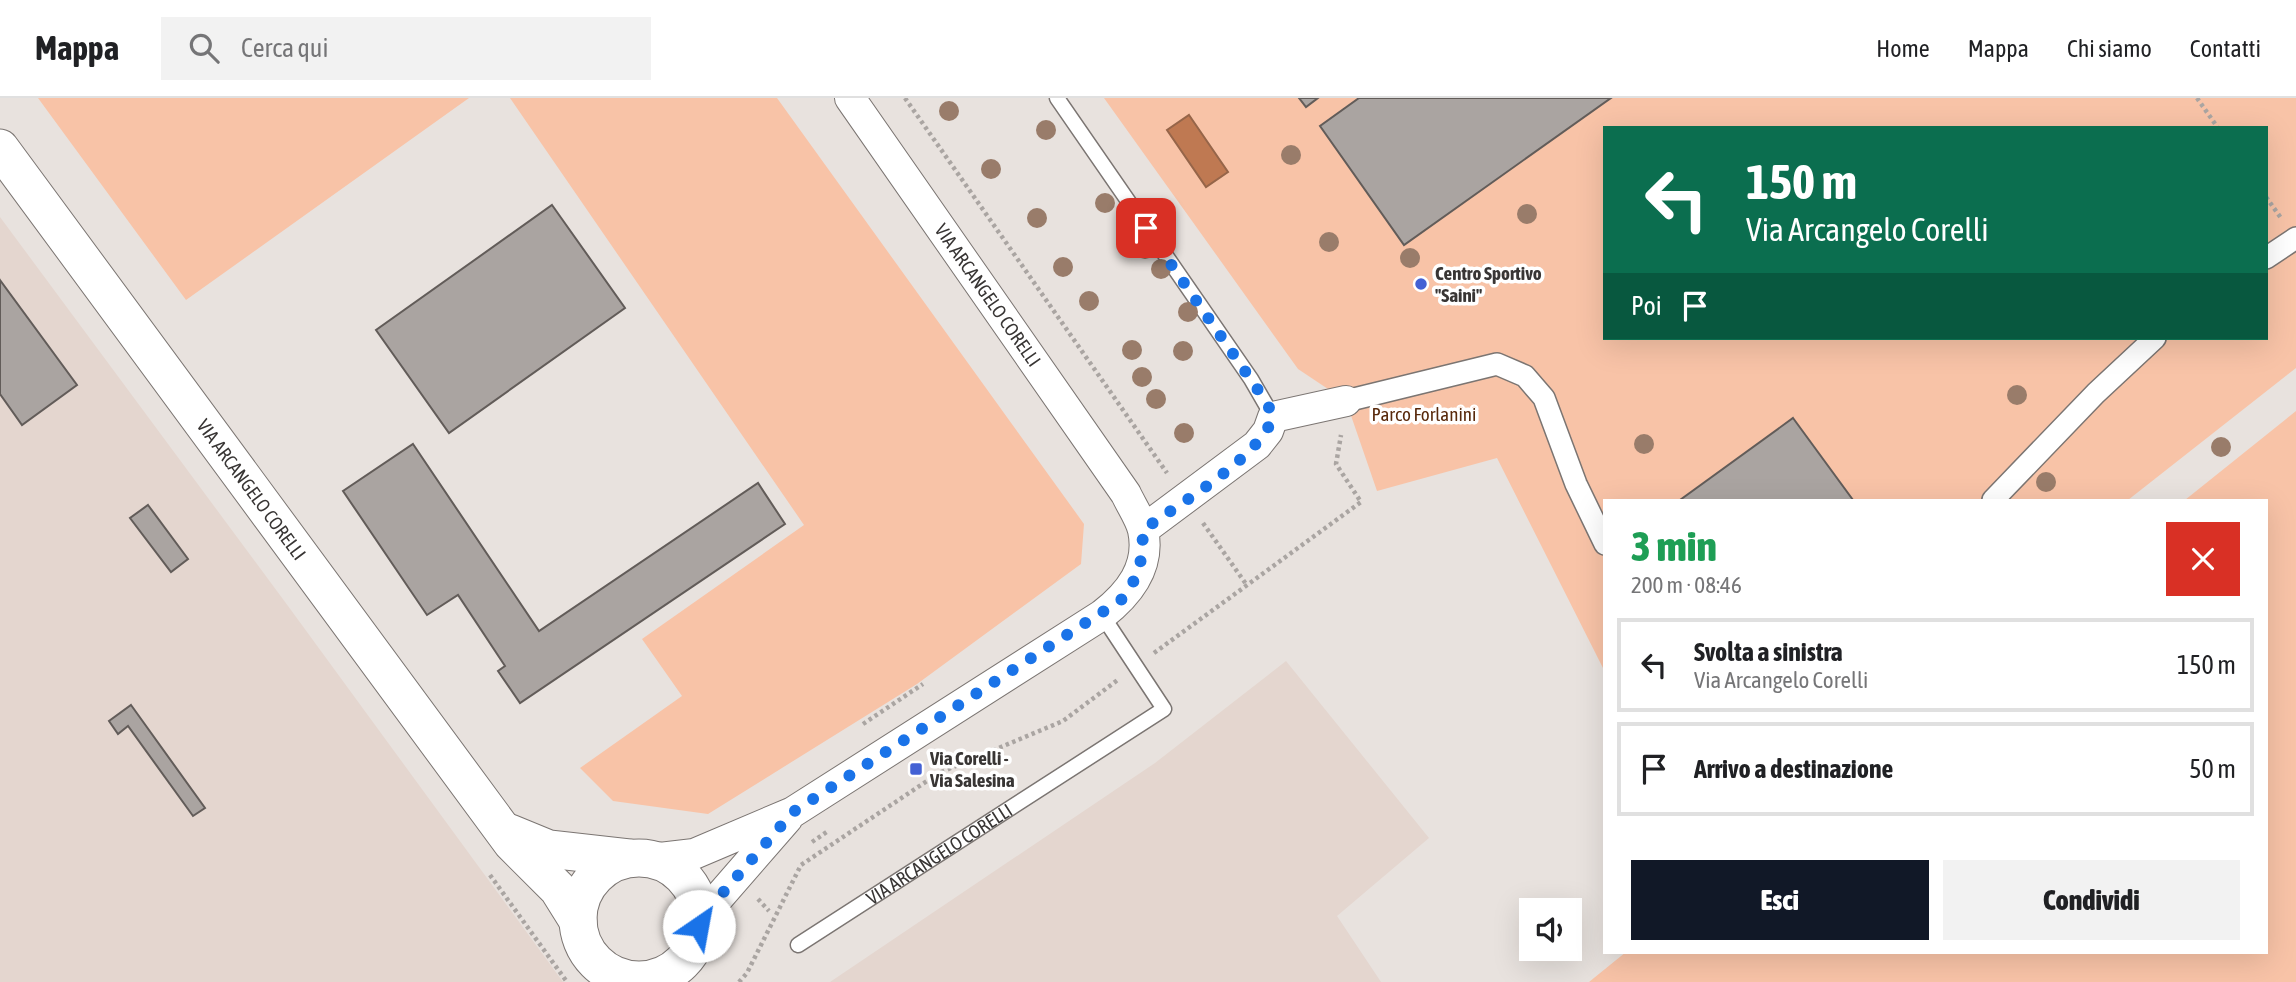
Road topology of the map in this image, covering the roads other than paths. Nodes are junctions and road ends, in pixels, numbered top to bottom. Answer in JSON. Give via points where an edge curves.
{"nodes":[{"id":1,"x":850,"y":98,"type":"edge"},
{"id":2,"x":1057,"y":98,"type":"edge"},
{"id":3,"x":0,"y":148,"type":"edge"},
{"id":4,"x":2296,"y":238,"type":"edge"},
{"id":5,"x":2268,"y":257,"type":"edge"},
{"id":6,"x":2153,"y":340,"type":"edge"},
{"id":7,"x":1346,"y":401,"type":"joint"},
{"id":8,"x":1273,"y":417,"type":"junction"},
{"id":9,"x":1994,"y":499,"type":"edge"},
{"id":10,"x":1143,"y":530,"type":"junction"},
{"id":11,"x":1603,"y":540,"type":"edge"},
{"id":12,"x":1102,"y":615,"type":"junction"},
{"id":13,"x":793,"y":812,"type":"junction"},
{"id":14,"x":503,"y":829,"type":"junction"},
{"id":15,"x":640,"y":859,"type":"junction"},
{"id":16,"x":700,"y":919,"type":"junction"},
{"id":17,"x":578,"y":921,"type":"junction"},
{"id":18,"x":798,"y":945,"type":"dead end"},
{"id":19,"x":687,"y":968,"type":"edge"},
{"id":20,"x":622,"y":980,"type":"edge"}],
"edges":[{"from":1,"to":10,"type":"street","name":"VIA ARCANGELO CORELLI","via":[[1126,494]]},
{"from":2,"to":8,"type":"lane"},
{"from":3,"to":14,"type":"street","name":"VIA ARCANGELO CORELLI"},
{"from":4,"to":5,"type":"street"},
{"from":6,"to":9,"type":"street"},
{"from":7,"to":8,"type":"street"},
{"from":7,"to":11,"type":"street","via":[[1497,365],[1525,376],[1544,398]]},
{"from":8,"to":10,"type":"street","via":[[1257,445]]},
{"from":10,"to":12,"type":"street","name":"VIA ARCANGELO CORELLI","via":[[1142,564],[1135,582]]},
{"from":12,"to":13,"type":"street","name":"VIA ARCANGELO CORELLI"},
{"from":12,"to":18,"type":"lane","name":"VIA ARCANGELO CORELLI","via":[[1164,709]]},
{"from":13,"to":15,"type":"street","name":"VIA ARCANGELO CORELLI","via":[[694,854]]},
{"from":13,"to":16,"type":"street","name":"VIA ARCANGELO CORELLI"},
{"from":14,"to":15,"type":"street","name":"VIA ARCANGELO CORELLI","via":[[549,849]]},
{"from":14,"to":17,"type":"street","name":"VIA ARCANGELO CORELLI","via":[[523,856],[558,889]]},
{"from":15,"to":16,"type":"street","via":[[665,864],[684,877]]},
{"from":15,"to":17,"type":"street","via":[[610,864],[592,879],[581,899]]},
{"from":16,"to":19,"type":"street"},
{"from":17,"to":20,"type":"street","via":[[590,957]]},
{"from":19,"to":20,"type":"street","via":[[679,966],[644,980]]}]}
